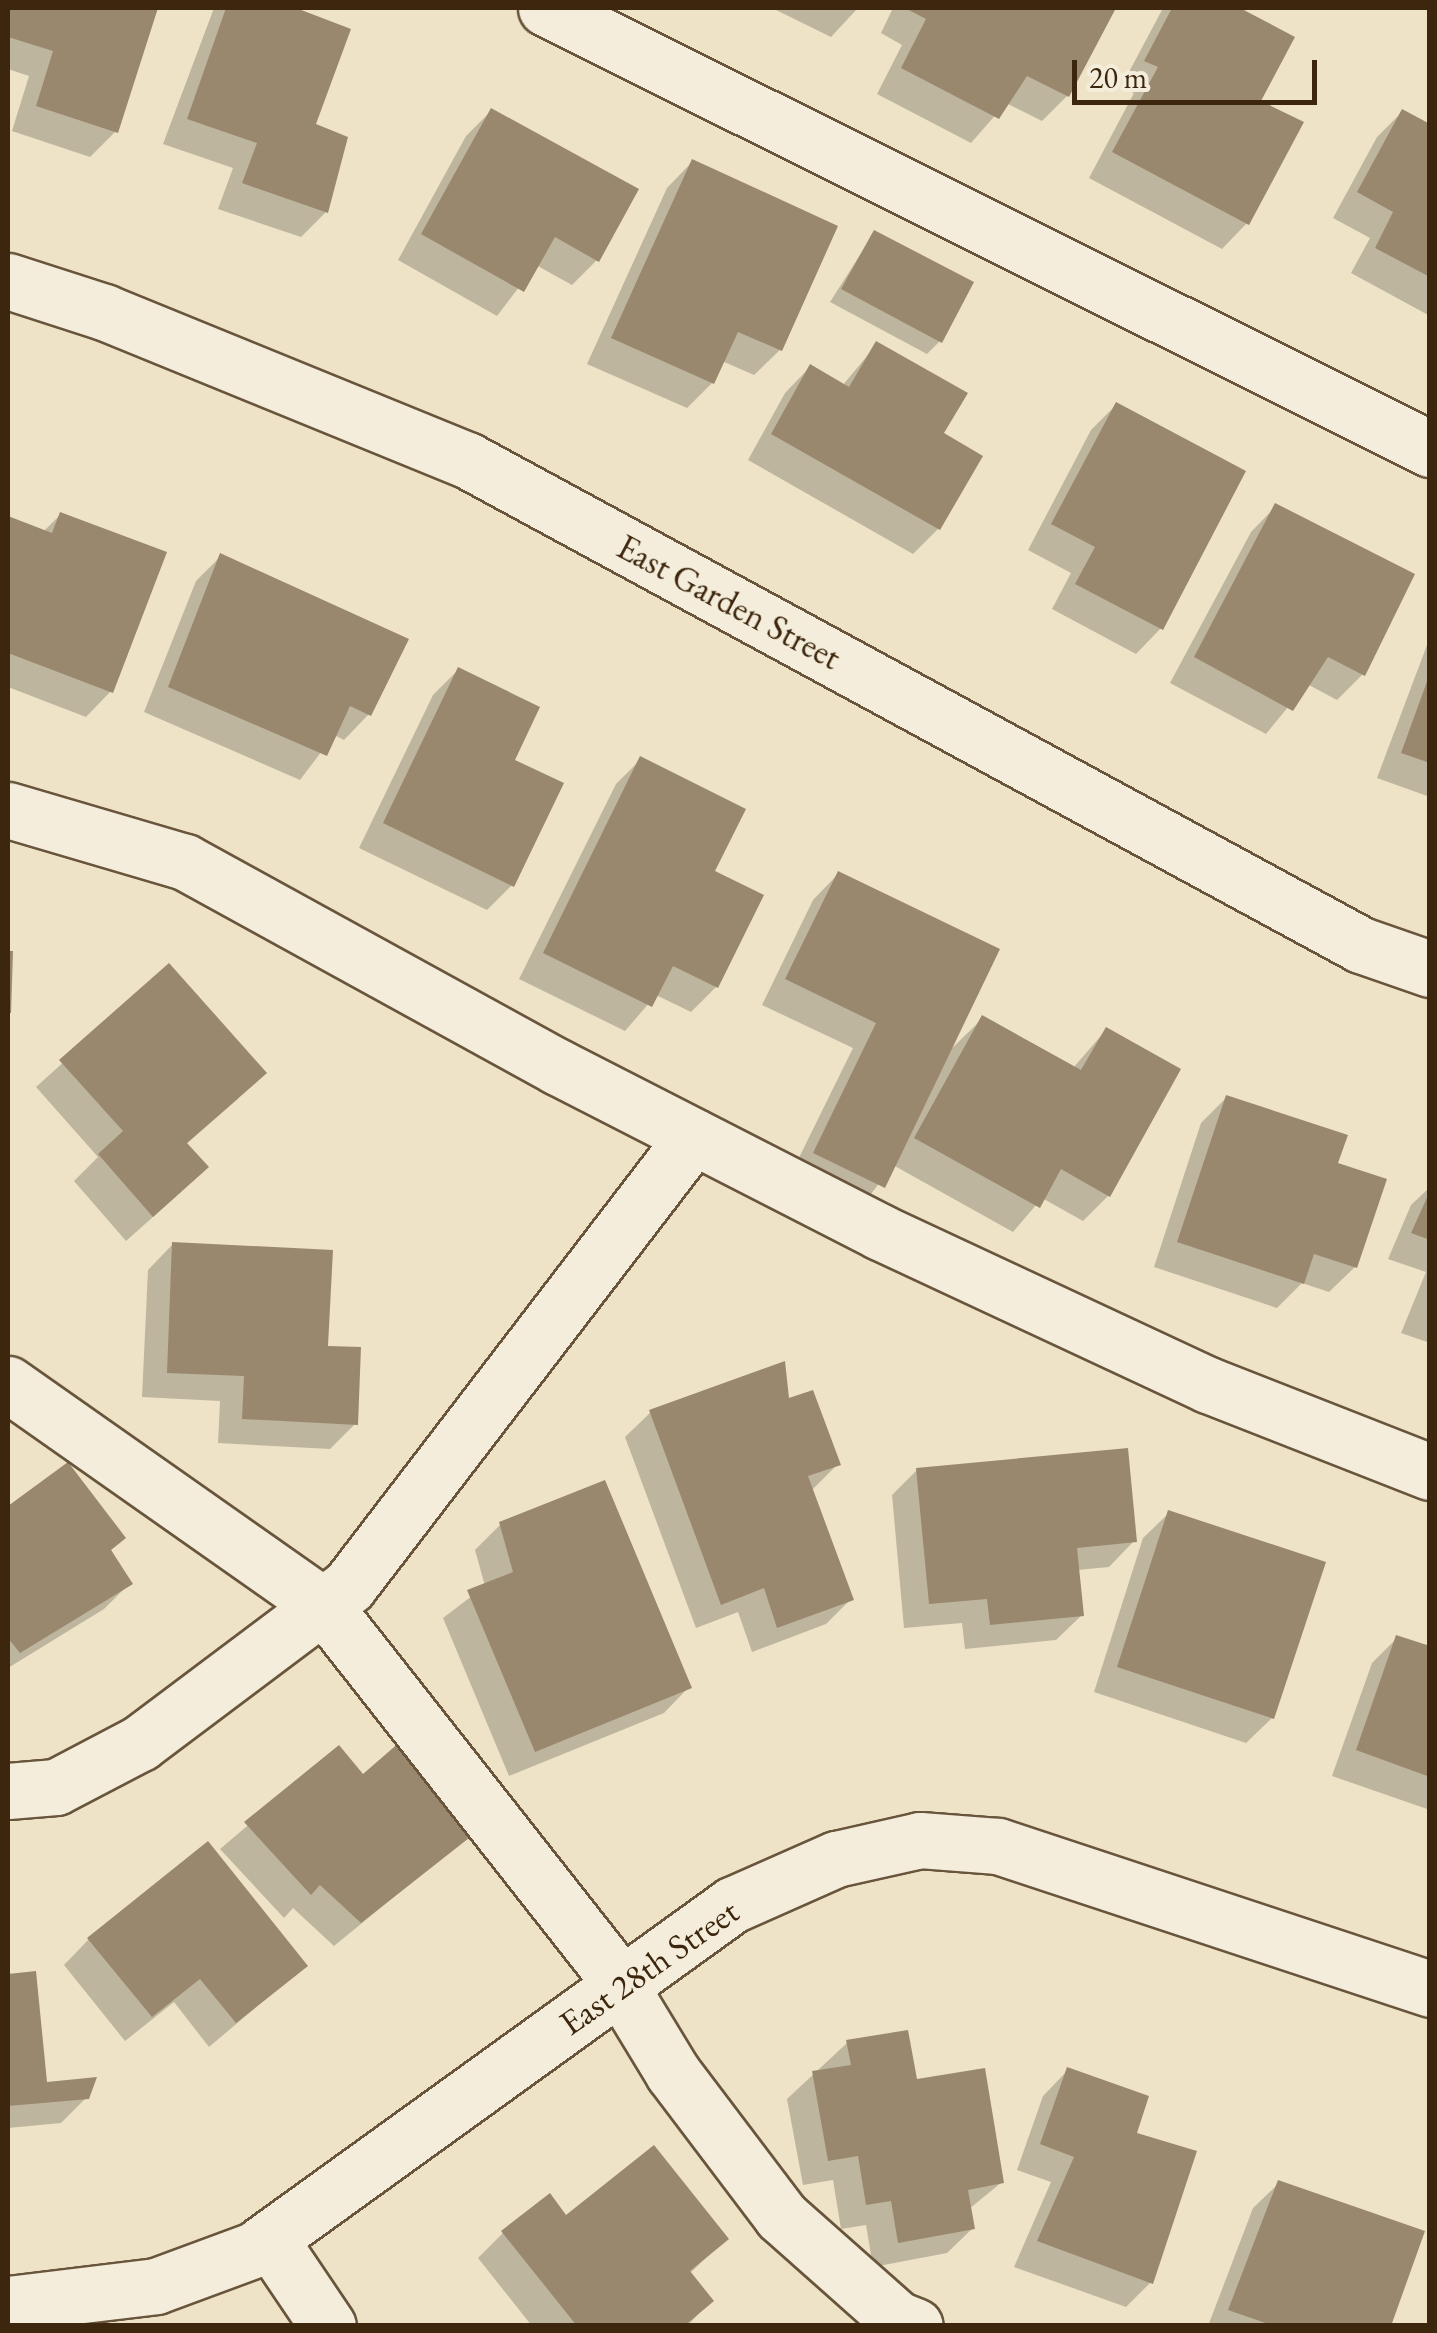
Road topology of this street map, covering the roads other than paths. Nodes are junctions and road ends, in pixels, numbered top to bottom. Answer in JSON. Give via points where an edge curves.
{"nodes":[{"id":1,"x":546,"y":8,"type":"edge"},
{"id":2,"x":8,"y":280,"type":"edge"},
{"id":3,"x":1430,"y":449,"type":"edge"},
{"id":4,"x":8,"y":810,"type":"edge"},
{"id":5,"x":1430,"y":969,"type":"edge"},
{"id":6,"x":694,"y":1137,"type":"junction"},
{"id":7,"x":8,"y":1384,"type":"edge"},
{"id":8,"x":1430,"y":1472,"type":"edge"},
{"id":9,"x":324,"y":1606,"type":"junction"},
{"id":10,"x":8,"y":1791,"type":"edge"},
{"id":11,"x":620,"y":1986,"type":"junction"},
{"id":12,"x":1430,"y":1990,"type":"edge"},
{"id":13,"x":267,"y":2244,"type":"junction"},
{"id":14,"x":8,"y":2304,"type":"edge"},
{"id":15,"x":328,"y":2326,"type":"edge"},
{"id":16,"x":915,"y":2326,"type":"edge"}],
"edges":[{"from":1,"to":3,"type":"street"},
{"from":2,"to":5,"type":"street","name":"East Garden Street","via":[[104,312],[467,460],[1362,945]]},
{"from":4,"to":6,"type":"street","via":[[185,862]]},
{"from":6,"to":8,"type":"street","via":[[1208,1384]]},
{"from":6,"to":9,"type":"street","via":[[349,1586]]},
{"from":7,"to":9,"type":"street"},
{"from":9,"to":10,"type":"street","via":[[140,1743],[56,1788]]},
{"from":9,"to":11,"type":"street"},
{"from":11,"to":12,"type":"street","name":"East 28th Street","via":[[732,1905],[836,1859],[920,1840],[998,1846]]},
{"from":11,"to":13,"type":"street","name":"East 28th Street"},
{"from":11,"to":16,"type":"street","via":[[673,2073],[781,2216],[897,2319]]},
{"from":13,"to":14,"type":"street","name":"East 28th Street","via":[[156,2286]]},
{"from":13,"to":15,"type":"street"}]}
